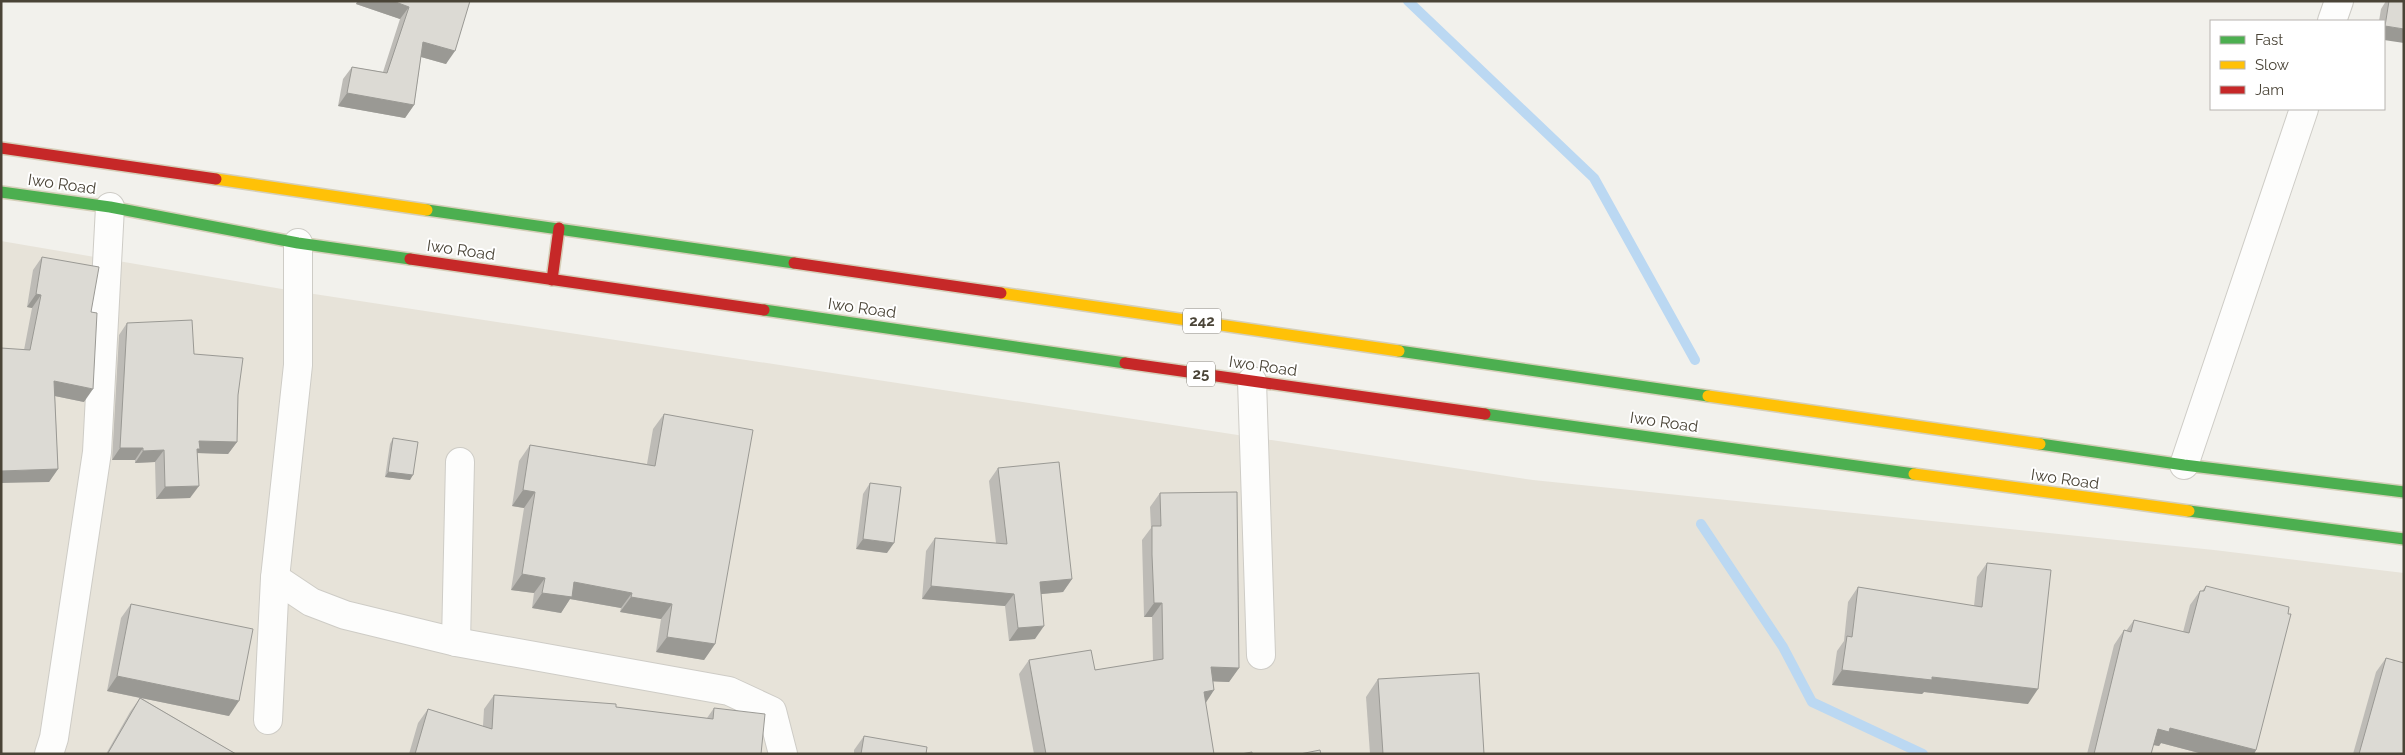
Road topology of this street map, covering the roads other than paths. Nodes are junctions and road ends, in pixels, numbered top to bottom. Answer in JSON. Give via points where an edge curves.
{"nodes":[{"id":1,"x":2339,"y":1,"type":"edge"},
{"id":2,"x":2332,"y":20,"type":"edge"},
{"id":3,"x":2304,"y":110,"type":"edge"},
{"id":4,"x":1,"y":148,"type":"edge"},
{"id":5,"x":1,"y":192,"type":"edge"},
{"id":6,"x":110,"y":208,"type":"junction"},
{"id":7,"x":559,"y":228,"type":"junction"},
{"id":8,"x":298,"y":243,"type":"junction"},
{"id":9,"x":552,"y":280,"type":"junction"},
{"id":10,"x":1252,"y":381,"type":"junction"},
{"id":11,"x":460,"y":462,"type":"dead end"},
{"id":12,"x":2184,"y":465,"type":"junction"},
{"id":13,"x":2404,"y":492,"type":"edge"},
{"id":14,"x":2404,"y":539,"type":"edge"},
{"id":15,"x":274,"y":578,"type":"junction"},
{"id":16,"x":456,"y":642,"type":"junction"},
{"id":17,"x":1260,"y":656,"type":"dead end"},
{"id":18,"x":268,"y":720,"type":"dead end"},
{"id":19,"x":49,"y":754,"type":"edge"},
{"id":20,"x":783,"y":754,"type":"edge"}],
"edges":[{"from":1,"to":2,"type":"street"},
{"from":3,"to":12,"type":"street"},
{"from":4,"to":7,"type":"main road","name":"Iwo Road","number":"242"},
{"from":5,"to":6,"type":"main road","name":"Iwo Road","number":"25"},
{"from":6,"to":8,"type":"main road","name":"Iwo Road","number":"25"},
{"from":6,"to":19,"type":"street","via":[[98,452]]},
{"from":7,"to":9,"type":"main road"},
{"from":7,"to":12,"type":"main road","name":"Iwo Road","number":"242"},
{"from":8,"to":9,"type":"main road","name":"Iwo Road","number":"25"},
{"from":8,"to":15,"type":"street","via":[[298,365]]},
{"from":9,"to":10,"type":"main road","name":"Iwo Road","number":"25"},
{"from":10,"to":14,"type":"main road","name":"Iwo Road","number":"25","via":[[2091,499]]},
{"from":10,"to":17,"type":"street"},
{"from":11,"to":16,"type":"street"},
{"from":12,"to":13,"type":"main road","name":"Iwo Road","number":"242"},
{"from":15,"to":16,"type":"street","via":[[311,602],[345,615]]},
{"from":15,"to":18,"type":"street"},
{"from":16,"to":20,"type":"street","via":[[729,691],[772,711]]}]}
